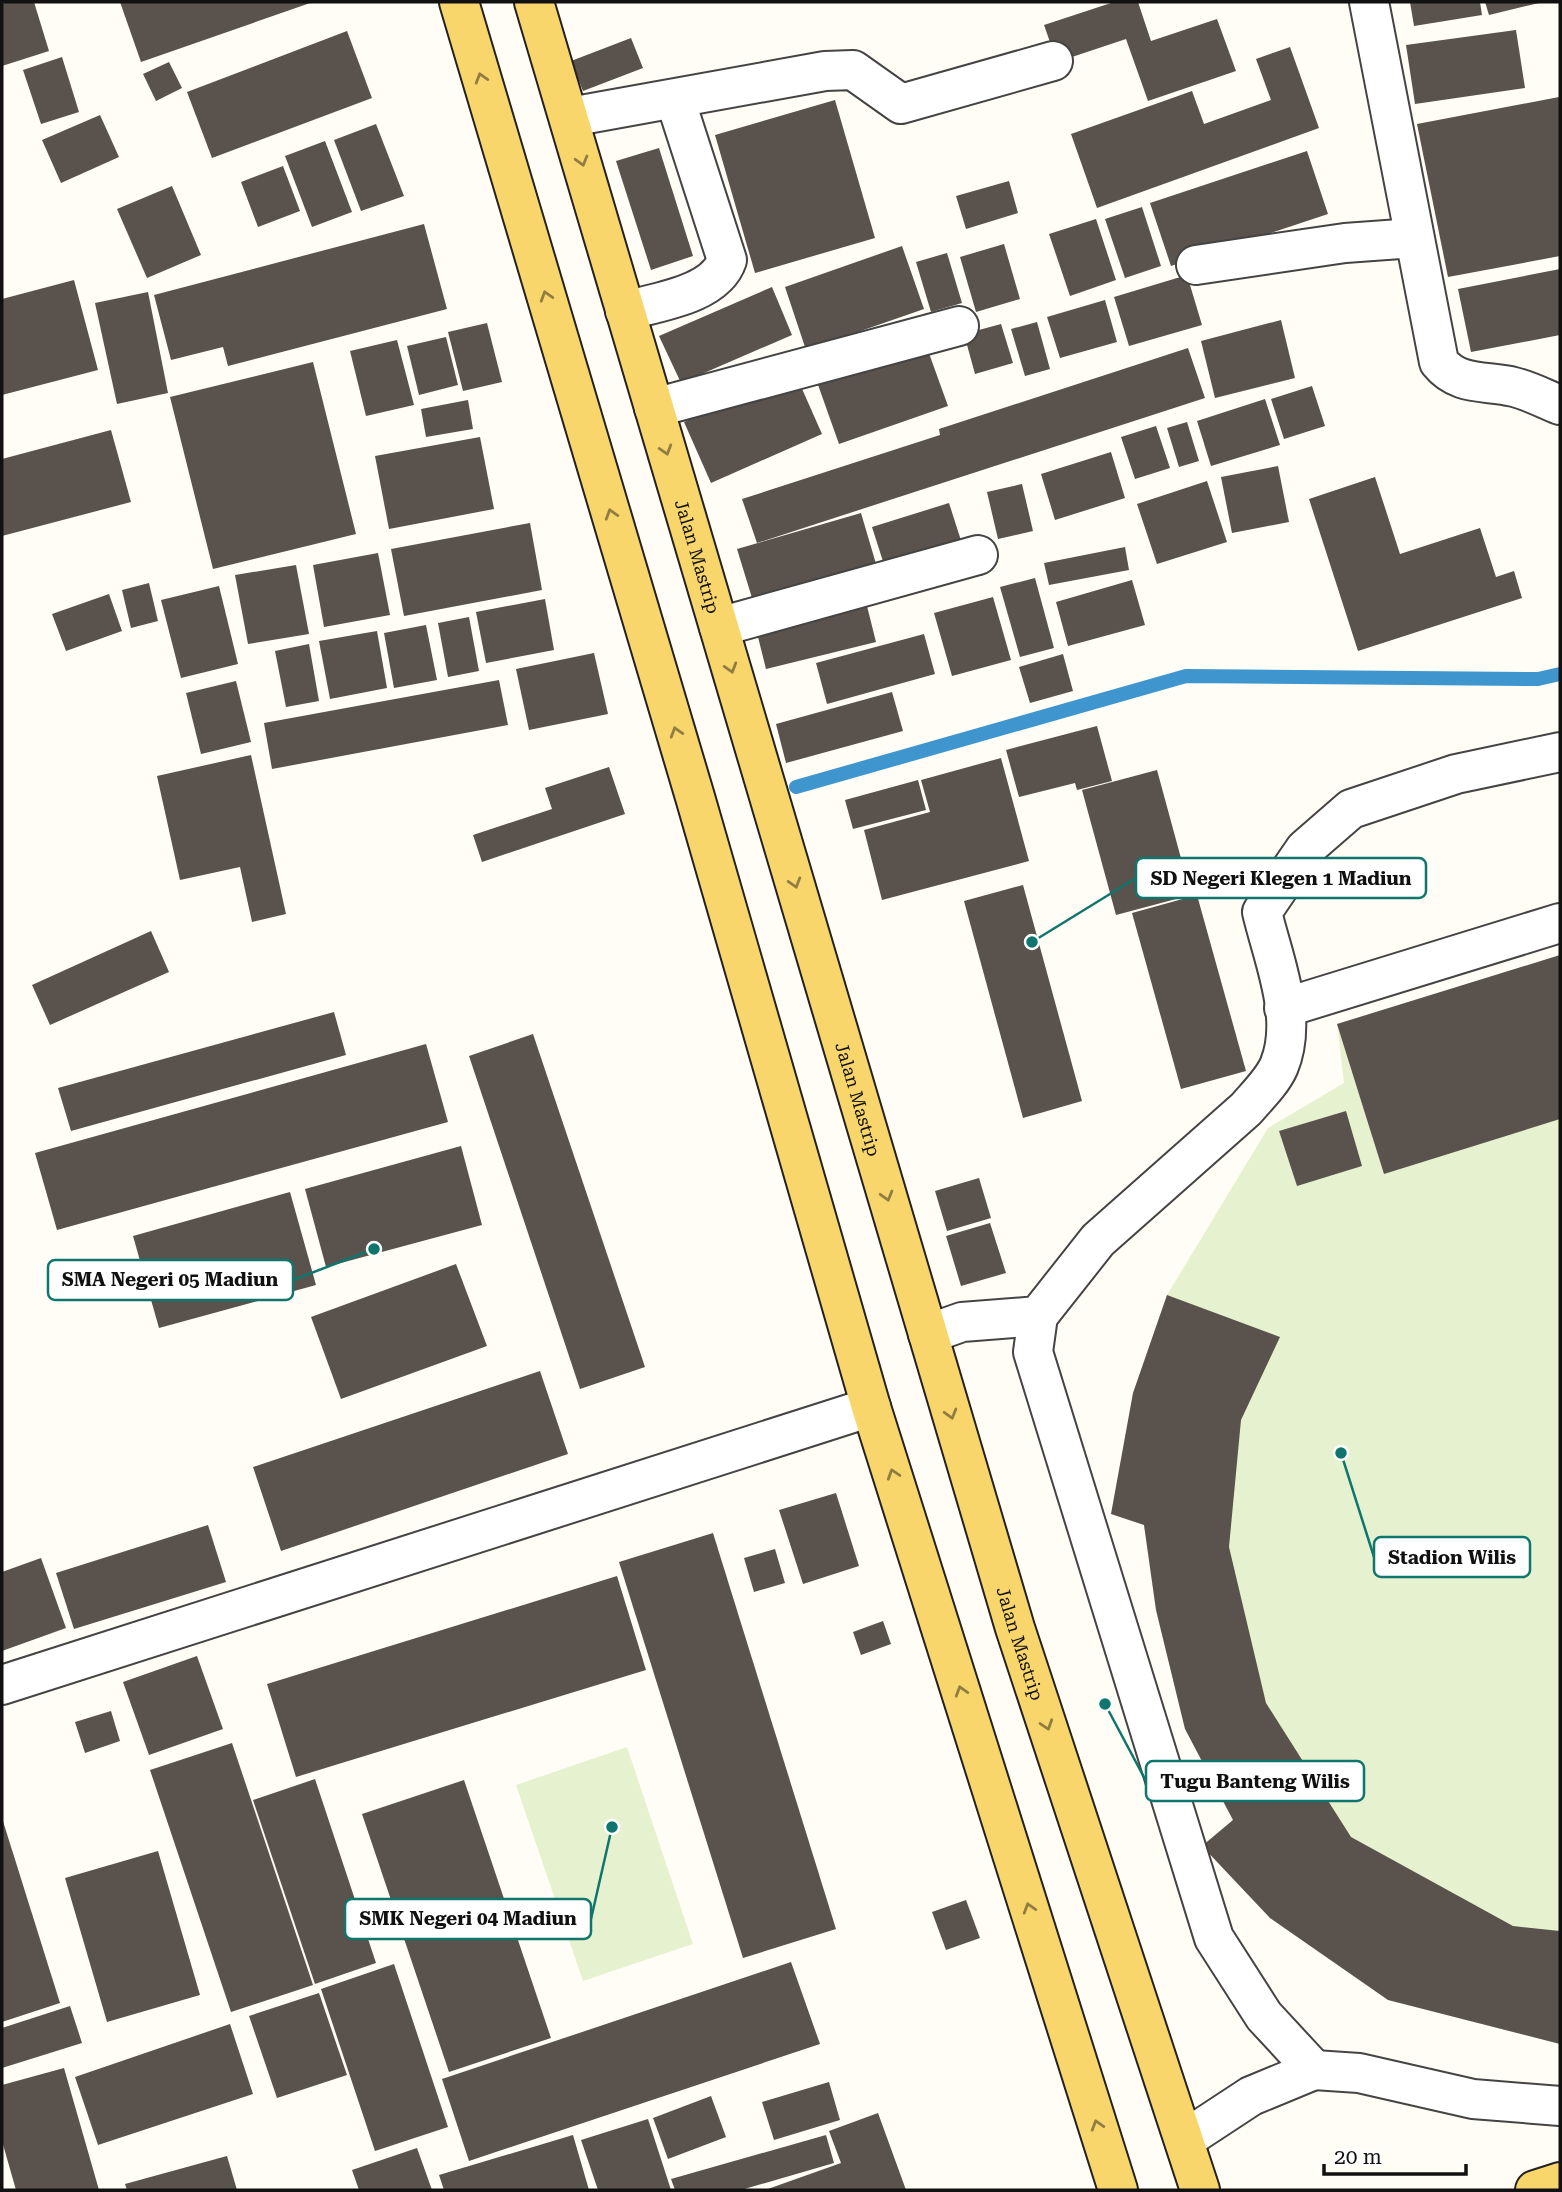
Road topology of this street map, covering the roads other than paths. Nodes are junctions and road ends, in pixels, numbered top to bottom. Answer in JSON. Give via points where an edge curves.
{"nodes":[{"id":1,"x":458,"y":2,"type":"edge"},
{"id":2,"x":534,"y":2,"type":"edge"},
{"id":3,"x":1369,"y":2,"type":"edge"},
{"id":4,"x":1053,"y":61,"type":"dead end"},
{"id":5,"x":675,"y":99,"type":"junction"},
{"id":6,"x":570,"y":117,"type":"junction"},
{"id":7,"x":1414,"y":239,"type":"junction"},
{"id":8,"x":1196,"y":265,"type":"dead end"},
{"id":9,"x":625,"y":311,"type":"junction"},
{"id":10,"x":959,"y":326,"type":"dead end"},
{"id":11,"x":1560,"y":405,"type":"edge"},
{"id":12,"x":654,"y":408,"type":"junction"},
{"id":13,"x":978,"y":555,"type":"dead end"},
{"id":14,"x":719,"y":627,"type":"junction"},
{"id":15,"x":1560,"y":752,"type":"edge"},
{"id":16,"x":1560,"y":923,"type":"edge"},
{"id":17,"x":1284,"y":1008,"type":"junction"},
{"id":18,"x":1038,"y":1316,"type":"junction"},
{"id":19,"x":928,"y":1334,"type":"junction"},
{"id":20,"x":871,"y":1407,"type":"junction"},
{"id":21,"x":2,"y":1685,"type":"edge"},
{"id":22,"x":1314,"y":2070,"type":"junction"},
{"id":23,"x":1560,"y":2106,"type":"edge"},
{"id":24,"x":1184,"y":2140,"type":"junction"},
{"id":25,"x":1560,"y":2182,"type":"edge"},
{"id":26,"x":1118,"y":2190,"type":"edge"},
{"id":27,"x":1200,"y":2190,"type":"edge"},
{"id":28,"x":1535,"y":2190,"type":"edge"}],
"edges":[{"from":20,"to":1,"type":"main road","one_way":true},
{"from":2,"to":6,"type":"main road","name":"Jalan Mastrip"},
{"from":3,"to":7,"type":"street"},
{"from":4,"to":5,"type":"street","via":[[901,104],[853,70],[825,71]]},
{"from":5,"to":6,"type":"street"},
{"from":5,"to":9,"type":"street","via":[[727,260],[723,272],[706,285]]},
{"from":6,"to":9,"type":"main road","name":"Jalan Mastrip","one_way":true},
{"from":7,"to":8,"type":"street","via":[[1345,243]]},
{"from":7,"to":11,"type":"street","via":[[1434,346],[1448,373],[1471,383],[1513,387]]},
{"from":9,"to":12,"type":"main road","name":"Jalan Mastrip"},
{"from":10,"to":12,"type":"street"},
{"from":12,"to":14,"type":"main road","name":"Jalan Mastrip","one_way":true},
{"from":13,"to":14,"type":"street"},
{"from":14,"to":19,"type":"main road","name":"Jalan Mastrip","one_way":true},
{"from":15,"to":17,"type":"street","via":[[1457,774],[1350,809],[1305,849],[1262,912]]},
{"from":16,"to":17,"type":"street"},
{"from":17,"to":18,"type":"street","via":[[1288,1024],[1279,1066],[1264,1088],[1098,1240]]},
{"from":18,"to":19,"type":"street","via":[[962,1322]]},
{"from":18,"to":22,"type":"street","via":[[1032,1352],[1214,1938],[1264,2016]]},
{"from":19,"to":24,"type":"main road","name":"Jalan Mastrip","one_way":true,"via":[[1015,1628]]},
{"from":20,"to":21,"type":"street"},
{"from":26,"to":20,"type":"main road","one_way":true},
{"from":22,"to":23,"type":"street","via":[[1359,2073],[1473,2099]]},
{"from":22,"to":24,"type":"street","via":[[1251,2096]]},
{"from":24,"to":27,"type":"main road","name":"Jalan Mastrip"},
{"from":25,"to":28,"type":"main road"}]}
